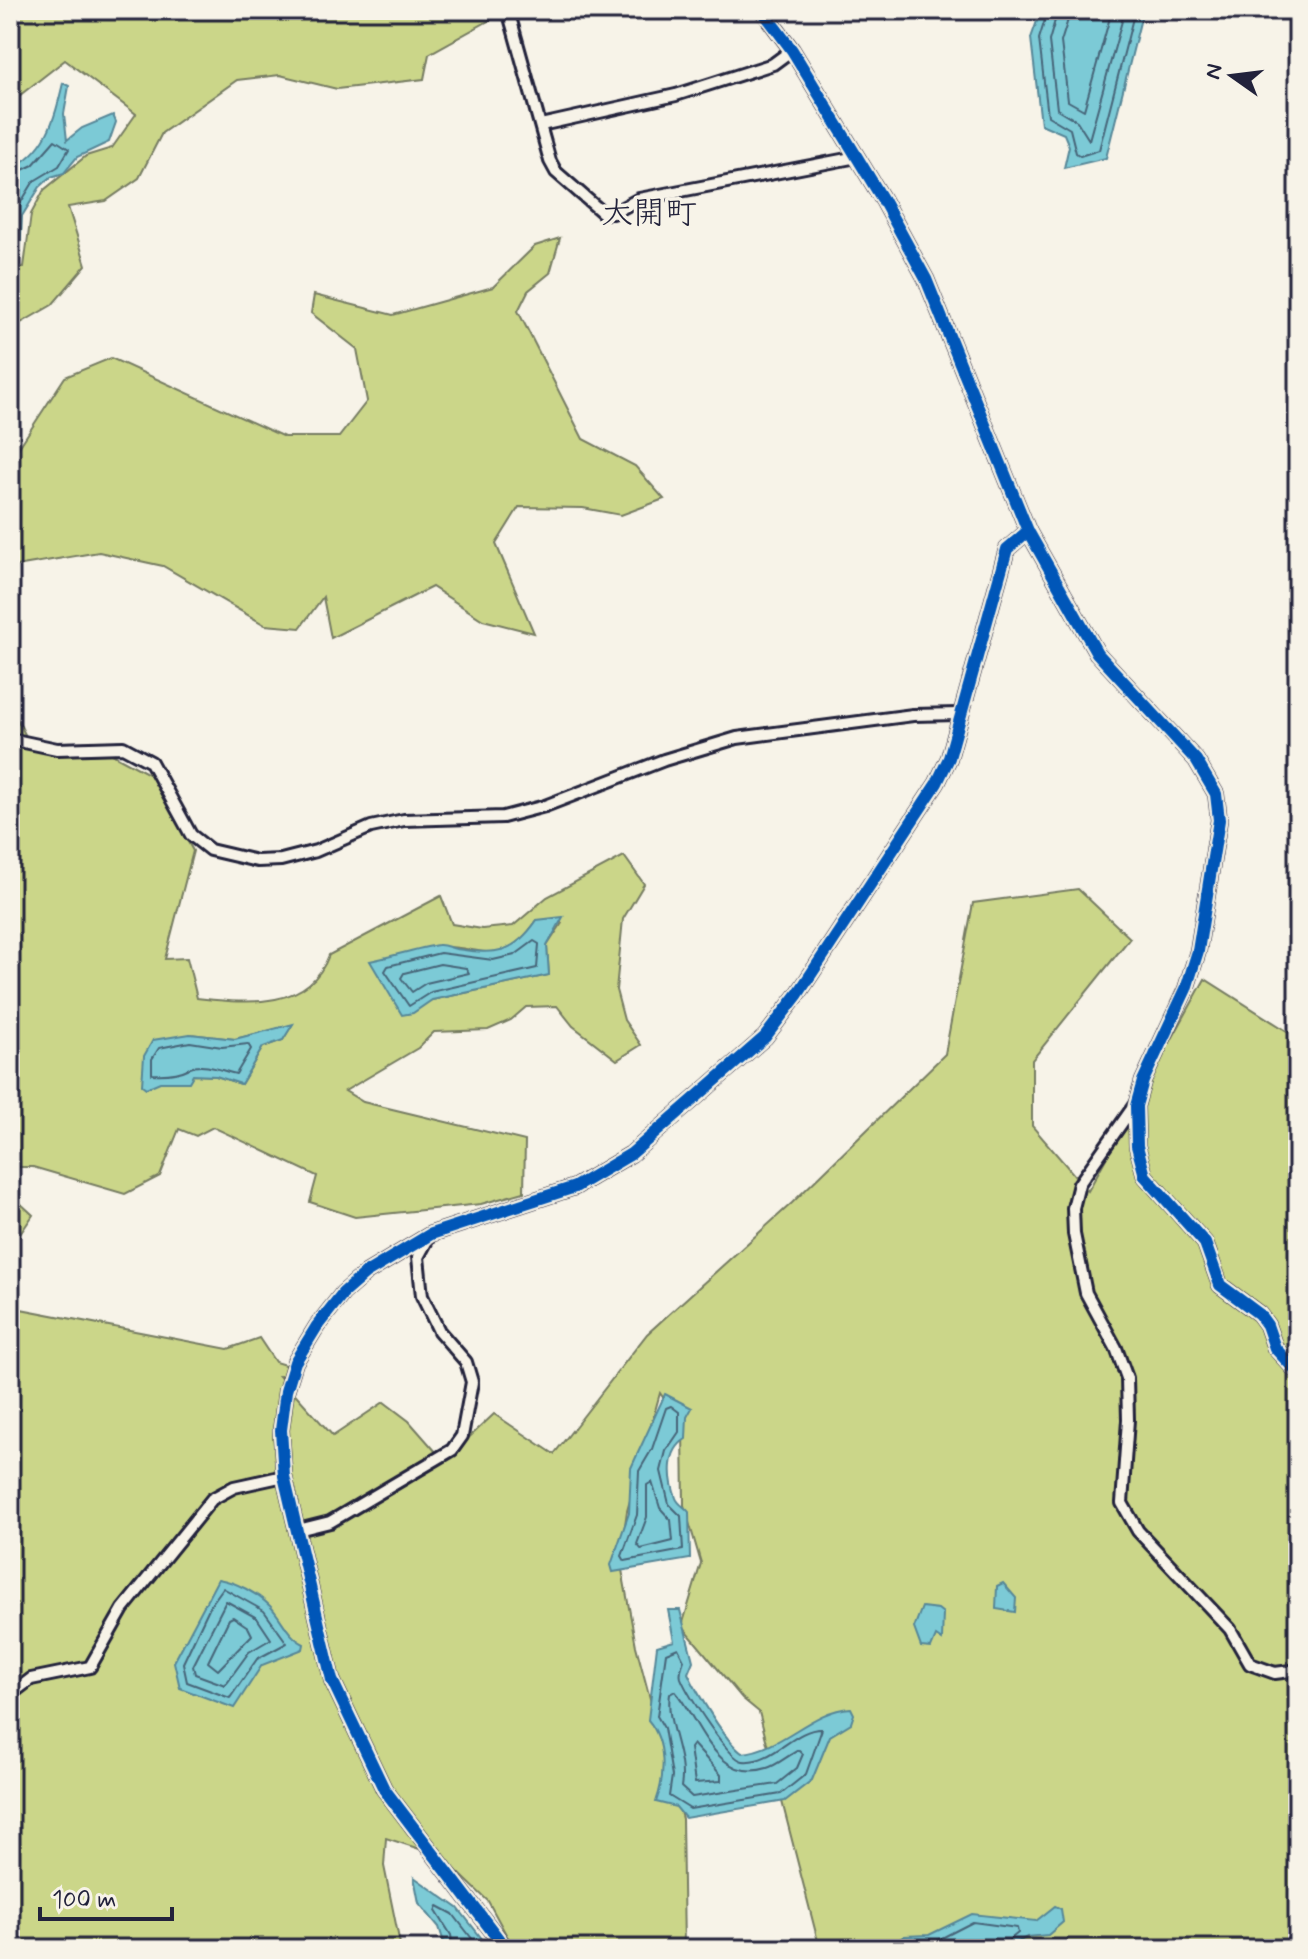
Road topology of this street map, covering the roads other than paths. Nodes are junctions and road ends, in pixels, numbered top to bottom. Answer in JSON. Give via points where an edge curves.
{"nodes":[{"id":1,"x":508,"y":10,"type":"edge"},
{"id":2,"x":762,"y":10,"type":"edge"},
{"id":3,"x":1290,"y":10,"type":"edge"},
{"id":4,"x":1298,"y":13,"type":"edge"},
{"id":5,"x":792,"y":50,"type":"junction"},
{"id":6,"x":541,"y":125,"type":"junction"},
{"id":7,"x":857,"y":157,"type":"junction"},
{"id":8,"x":1028,"y":531,"type":"junction"},
{"id":9,"x":958,"y":714,"type":"junction"},
{"id":10,"x":10,"y":739,"type":"edge"},
{"id":11,"x":1138,"y":1100,"type":"junction"},
{"id":12,"x":431,"y":1234,"type":"junction"},
{"id":13,"x":1298,"y":1373,"type":"edge"},
{"id":14,"x":284,"y":1476,"type":"junction"},
{"id":15,"x":298,"y":1530,"type":"junction"},
{"id":16,"x":1298,"y":1670,"type":"edge"},
{"id":17,"x":10,"y":1695,"type":"edge"},
{"id":18,"x":506,"y":1949,"type":"edge"}],
"edges":[{"from":1,"to":6,"type":"street"},
{"from":2,"to":5,"type":"street"},
{"from":3,"to":4,"type":"main road"},
{"from":5,"to":6,"type":"street","via":[[773,64],[676,95]]},
{"from":5,"to":7,"type":"street"},
{"from":6,"to":7,"type":"street","via":[[556,172],[603,213],[639,199]]},
{"from":7,"to":8,"type":"street","via":[[926,279]]},
{"from":8,"to":9,"type":"street","via":[[1007,549]]},
{"from":8,"to":11,"type":"street","via":[[1097,653],[1196,760],[1216,794],[1219,820],[1198,951]]},
{"from":9,"to":10,"type":"street","via":[[737,738],[503,817],[404,820],[371,827],[316,851],[257,861],[210,850],[191,835],[151,762],[123,747],[57,749]]},
{"from":9,"to":12,"type":"street","via":[[949,758],[937,783],[765,1037],[631,1154],[575,1187]]},
{"from":11,"to":13,"type":"street","via":[[1137,1146],[1145,1176],[1205,1243],[1220,1285],[1259,1314],[1275,1348]]},
{"from":11,"to":16,"type":"street","via":[[1079,1184],[1073,1208],[1086,1293],[1127,1378],[1122,1503],[1138,1531],[1230,1629],[1250,1664],[1275,1673]]},
{"from":12,"to":14,"type":"street","via":[[366,1273],[317,1326],[295,1362],[281,1430]]},
{"from":12,"to":15,"type":"street","via":[[418,1257],[419,1278],[430,1315],[466,1362],[472,1395],[462,1436],[452,1450],[330,1522]]},
{"from":14,"to":15,"type":"street"},
{"from":14,"to":17,"type":"street","via":[[234,1487],[212,1499],[123,1609],[90,1667],[31,1679]]},
{"from":15,"to":18,"type":"street","via":[[332,1680],[351,1724],[384,1789]]}]}
